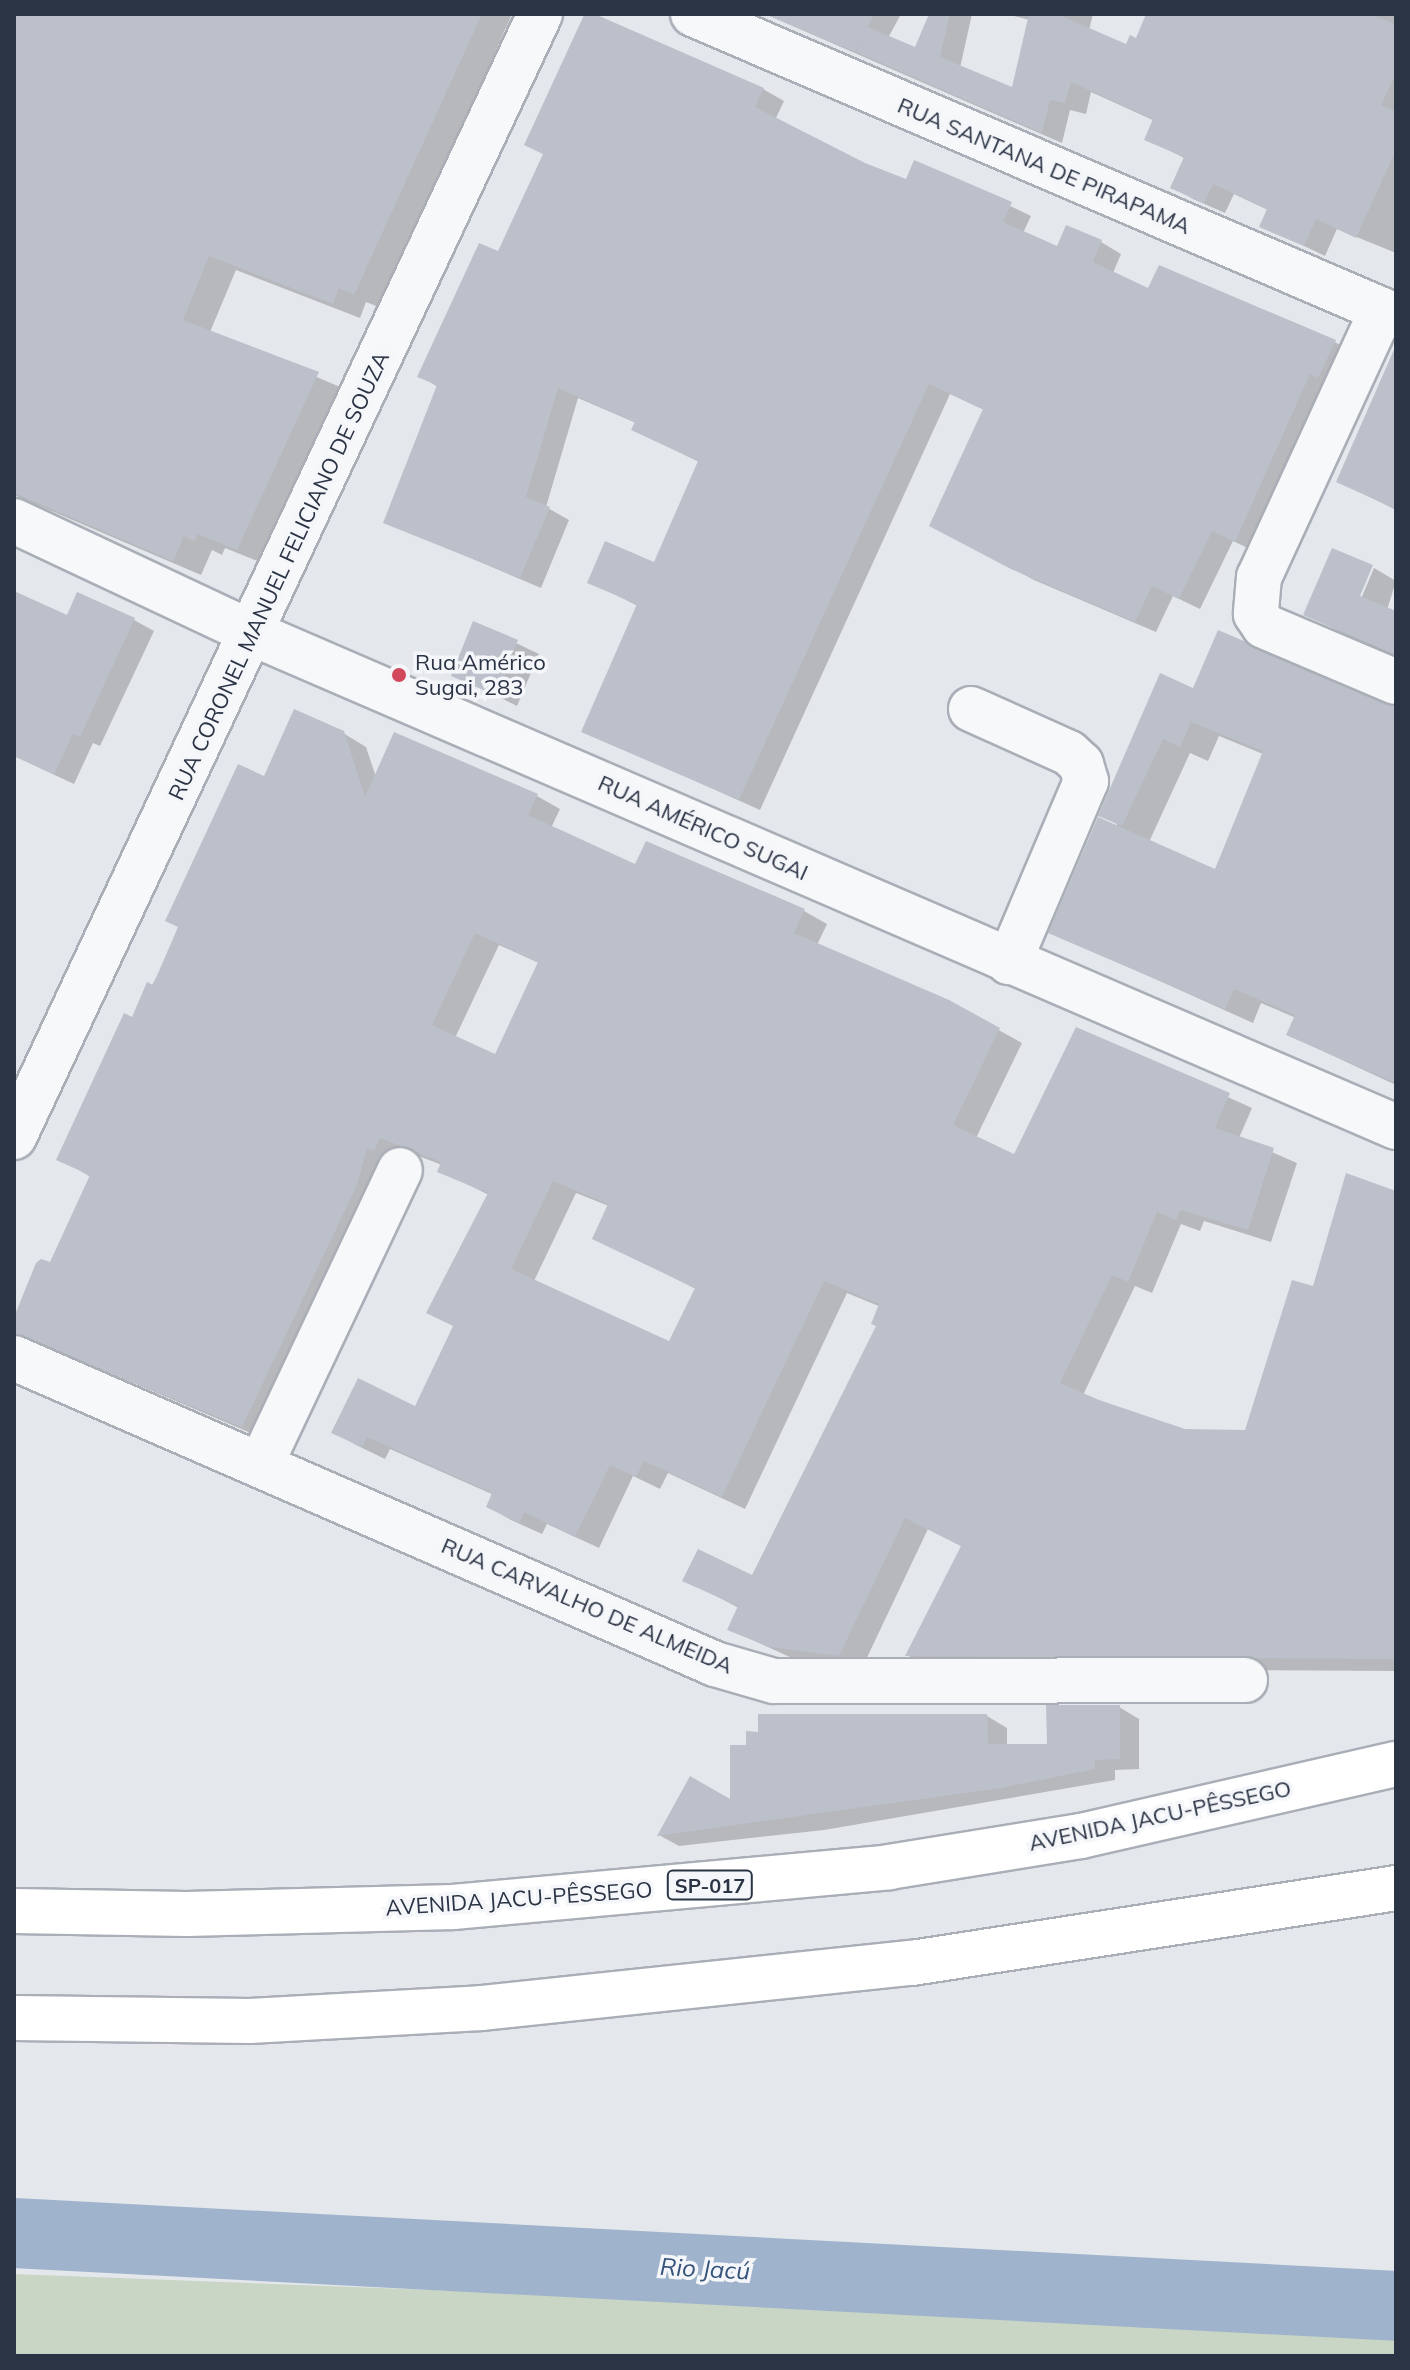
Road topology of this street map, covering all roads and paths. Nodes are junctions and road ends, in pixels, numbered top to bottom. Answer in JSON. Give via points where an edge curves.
{"nodes":[{"id":1,"x":540,"y":14,"type":"edge"},
{"id":2,"x":693,"y":14,"type":"edge"},
{"id":3,"x":1389,"y":313,"type":"edge"},
{"id":4,"x":14,"y":521,"type":"edge"},
{"id":5,"x":254,"y":634,"type":"junction"},
{"id":6,"x":1396,"y":682,"type":"edge"},
{"id":7,"x":971,"y":709,"type":"dead end"},
{"id":8,"x":1009,"y":962,"type":"junction"},
{"id":9,"x":1396,"y":1127,"type":"edge"},
{"id":10,"x":14,"y":1137,"type":"edge"},
{"id":11,"x":400,"y":1170,"type":"dead end"},
{"id":12,"x":14,"y":1358,"type":"edge"},
{"id":13,"x":261,"y":1464,"type":"junction"},
{"id":14,"x":1245,"y":1680,"type":"dead end"},
{"id":15,"x":1396,"y":1764,"type":"edge"},
{"id":16,"x":1396,"y":1888,"type":"edge"},
{"id":17,"x":14,"y":1911,"type":"edge"},
{"id":18,"x":14,"y":2018,"type":"edge"}],
"edges":[{"from":1,"to":5,"type":"street","name":"RUA CORONEL MANUEL FELICIANO DE SOUZA"},
{"from":2,"to":3,"type":"street","name":"RUA SANTANA DE PIRAPAMA"},
{"from":3,"to":6,"type":"street","via":[[1259,577],[1256,614],[1264,626]]},
{"from":4,"to":5,"type":"street","name":"RUA AMÉRICO SUGAI"},
{"from":5,"to":8,"type":"street","name":"RUA AMÉRICO SUGAI"},
{"from":5,"to":10,"type":"street","name":"RUA CORONEL MANUEL FELICIANO DE SOUZA"},
{"from":7,"to":8,"type":"street","via":[[1069,753],[1081,764],[1086,781]]},
{"from":8,"to":9,"type":"street","name":"RUA AMÉRICO SUGAI"},
{"from":11,"to":13,"type":"street"},
{"from":12,"to":13,"type":"street","name":"RUA CARVALHO DE ALMEIDA"},
{"from":13,"to":14,"type":"street","name":"RUA CARVALHO DE ALMEIDA","via":[[715,1664],[774,1681]]},
{"from":15,"to":17,"type":"highway","name":"AVENIDA JACU-PÊSSEGO","number":"SP-017","via":[[1081,1836],[889,1867],[453,1907],[187,1914]]},
{"from":16,"to":18,"type":"highway","via":[[912,1963],[496,2006],[250,2021]]}]}
